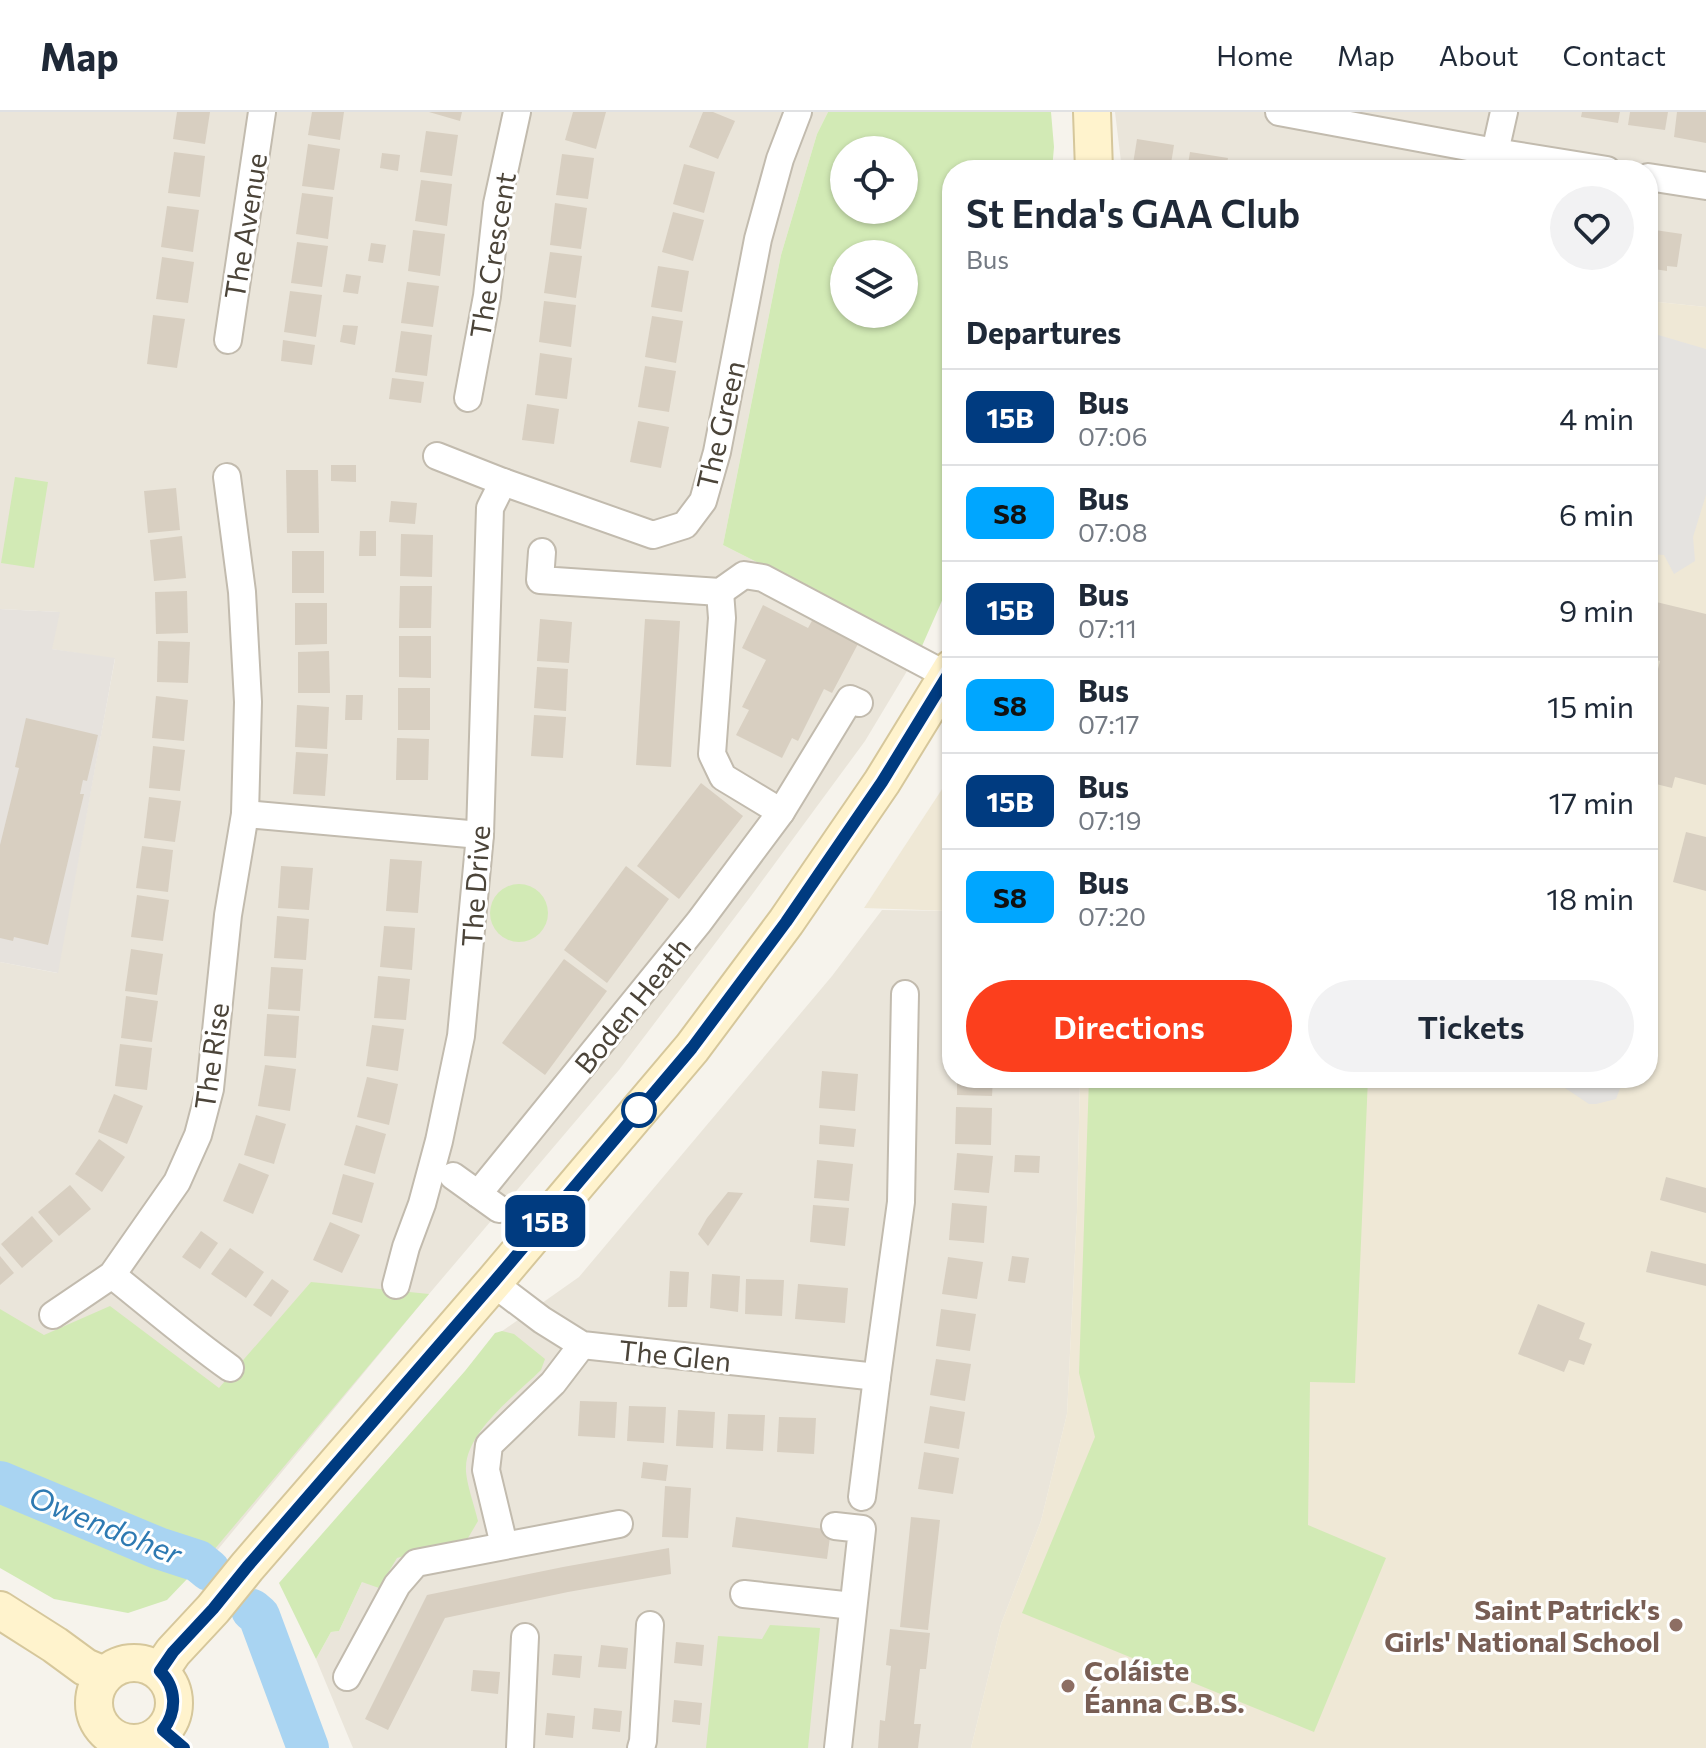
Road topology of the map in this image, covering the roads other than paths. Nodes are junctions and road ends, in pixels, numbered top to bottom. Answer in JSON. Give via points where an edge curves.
{"nodes":[{"id":1,"x":262,"y":112,"type":"edge"},
{"id":2,"x":517,"y":112,"type":"edge"},
{"id":3,"x":798,"y":112,"type":"edge"},
{"id":4,"x":1092,"y":112,"type":"edge"},
{"id":5,"x":1279,"y":112,"type":"edge"},
{"id":6,"x":1504,"y":112,"type":"edge"},
{"id":7,"x":1495,"y":152,"type":"junction"},
{"id":8,"x":1094,"y":160,"type":"edge"},
{"id":9,"x":1545,"y":160,"type":"edge"},
{"id":10,"x":1658,"y":179,"type":"edge"},
{"id":11,"x":1706,"y":186,"type":"edge"},
{"id":12,"x":228,"y":340,"type":"dead end"},
{"id":13,"x":468,"y":398,"type":"dead end"},
{"id":14,"x":437,"y":456,"type":"dead end"},
{"id":15,"x":227,"y":477,"type":"dead end"},
{"id":16,"x":503,"y":482,"type":"junction"},
{"id":17,"x":542,"y":552,"type":"dead end"},
{"id":18,"x":720,"y":592,"type":"junction"},
{"id":19,"x":942,"y":668,"type":"edge"},
{"id":20,"x":942,"y":685,"type":"edge"},
{"id":21,"x":859,"y":703,"type":"dead end"},
{"id":22,"x":781,"y":812,"type":"junction"},
{"id":23,"x":245,"y":814,"type":"junction"},
{"id":24,"x":480,"y":835,"type":"junction"},
{"id":25,"x":905,"y":994,"type":"dead end"},
{"id":26,"x":453,"y":1176,"type":"dead end"},
{"id":27,"x":112,"y":1275,"type":"junction"},
{"id":28,"x":493,"y":1283,"type":"junction"},
{"id":29,"x":396,"y":1285,"type":"dead end"},
{"id":30,"x":53,"y":1315,"type":"dead end"},
{"id":31,"x":582,"y":1345,"type":"junction"},
{"id":32,"x":230,"y":1368,"type":"dead end"},
{"id":33,"x":877,"y":1377,"type":"junction"},
{"id":34,"x":862,"y":1497,"type":"dead end"},
{"id":35,"x":619,"y":1524,"type":"dead end"},
{"id":36,"x":835,"y":1526,"type":"dead end"},
{"id":37,"x":504,"y":1545,"type":"junction"},
{"id":38,"x":744,"y":1594,"type":"dead end"},
{"id":39,"x":853,"y":1606,"type":"junction"},
{"id":40,"x":0,"y":1610,"type":"edge"},
{"id":41,"x":650,"y":1625,"type":"dead end"},
{"id":42,"x":525,"y":1637,"type":"dead end"},
{"id":43,"x":160,"y":1671,"type":"junction"},
{"id":44,"x":104,"y":1675,"type":"junction"},
{"id":45,"x":347,"y":1677,"type":"dead end"},
{"id":46,"x":174,"y":1739,"type":"edge"},
{"id":47,"x":100,"y":1740,"type":"edge"},
{"id":48,"x":520,"y":1748,"type":"edge"},
{"id":49,"x":641,"y":1748,"type":"edge"},
{"id":50,"x":838,"y":1748,"type":"edge"}],
"edges":[{"from":1,"to":12,"type":"street","name":"The Avenue"},
{"from":2,"to":13,"type":"street","name":"The Crescent","via":[[497,204]]},
{"from":3,"to":16,"type":"street","name":"The Green","via":[[758,239],[713,465],[703,501],[685,525],[653,535]]},
{"from":4,"to":8,"type":"main road"},
{"from":5,"to":7,"type":"street"},
{"from":6,"to":7,"type":"street"},
{"from":7,"to":9,"type":"street"},
{"from":10,"to":11,"type":"street"},
{"from":14,"to":16,"type":"street","name":"The Green"},
{"from":15,"to":23,"type":"street","name":"The Rise","via":[[242,592],[248,702]]},
{"from":16,"to":24,"type":"street","name":"The Drive","via":[[490,508]]},
{"from":17,"to":18,"type":"street","via":[[540,580]]},
{"from":18,"to":19,"type":"street","via":[[744,575],[763,578]]},
{"from":18,"to":22,"type":"street","via":[[712,754],[723,777]]},
{"from":20,"to":28,"type":"main road","via":[[786,922],[692,1048]]},
{"from":21,"to":22,"type":"street","name":"Boden Heath","via":[[850,699]]},
{"from":22,"to":26,"type":"street","name":"Boden Heath","via":[[489,1201]]},
{"from":23,"to":24,"type":"street"},
{"from":23,"to":27,"type":"street","name":"The Rise","via":[[228,915],[210,1089],[198,1135],[177,1182]]},
{"from":24,"to":29,"type":"street","name":"The Drive","via":[[461,1036],[439,1141]]},
{"from":25,"to":33,"type":"street","via":[[901,1202]]},
{"from":27,"to":30,"type":"street","name":"The Rise"},
{"from":27,"to":32,"type":"street"},
{"from":28,"to":31,"type":"street","name":"The Glen"},
{"from":28,"to":43,"type":"main road"},
{"from":31,"to":33,"type":"street","name":"The Glen"},
{"from":31,"to":37,"type":"street","via":[[553,1383],[489,1445],[486,1470]]},
{"from":33,"to":34,"type":"street"},
{"from":35,"to":37,"type":"street"},
{"from":36,"to":39,"type":"street","via":[[862,1529]]},
{"from":37,"to":45,"type":"street","via":[[416,1563],[397,1585]]},
{"from":38,"to":39,"type":"street"},
{"from":39,"to":50,"type":"street"},
{"from":40,"to":44,"type":"main road"},
{"from":41,"to":49,"type":"street"},
{"from":42,"to":48,"type":"street"},
{"from":43,"to":44,"type":"main road","via":[[127,1663]]},
{"from":43,"to":46,"type":"main road","via":[[174,1703]]},
{"from":44,"to":47,"type":"main road","via":[[93,1705]]},
{"from":46,"to":47,"type":"main road"}]}
